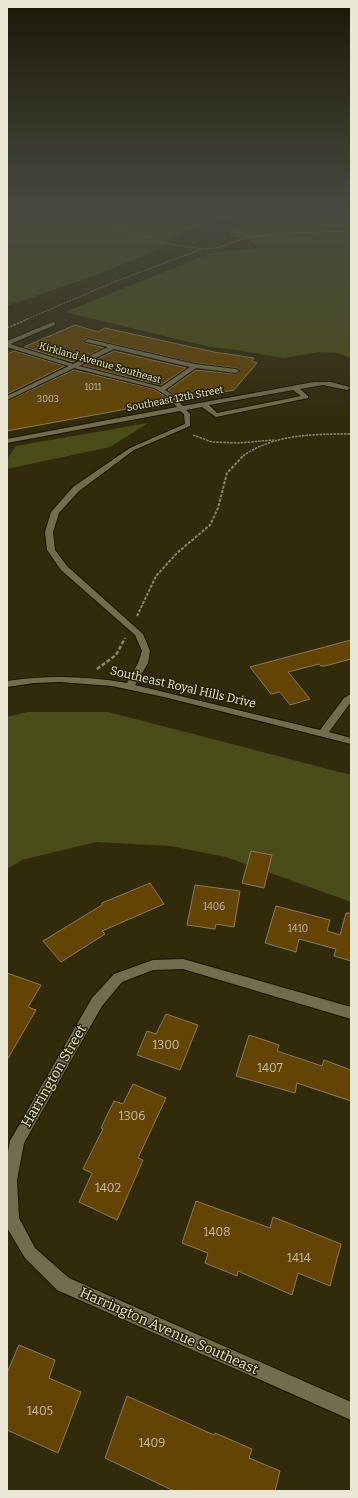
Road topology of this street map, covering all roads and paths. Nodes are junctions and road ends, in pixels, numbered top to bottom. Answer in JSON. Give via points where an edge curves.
{"nodes":[{"id":1,"x":112,"y":283,"type":"edge"},
{"id":2,"x":53,"y":324,"type":"dead end"},
{"id":3,"x":7,"y":328,"type":"edge"},
{"id":4,"x":88,"y":341,"type":"dead end"},
{"id":5,"x":7,"y":344,"type":"edge"},
{"id":6,"x":113,"y":347,"type":"junction"},
{"id":7,"x":74,"y":366,"type":"junction"},
{"id":8,"x":195,"y":366,"type":"junction"},
{"id":9,"x":236,"y":371,"type":"dead end"},
{"id":10,"x":294,"y":387,"type":"junction"},
{"id":11,"x":347,"y":388,"type":"dead end"},
{"id":12,"x":162,"y":389,"type":"junction"},
{"id":13,"x":7,"y":398,"type":"edge"},
{"id":14,"x":203,"y":404,"type":"junction"},
{"id":15,"x":182,"y":408,"type":"junction"},
{"id":16,"x":180,"y":429,"type":"junction"},
{"id":17,"x":351,"y":434,"type":"edge"},
{"id":18,"x":279,"y":439,"type":"junction"},
{"id":19,"x":7,"y":441,"type":"edge"},
{"id":20,"x":132,"y":627,"type":"junction"},
{"id":21,"x":96,"y":669,"type":"dead end"},
{"id":22,"x":7,"y":684,"type":"edge"},
{"id":23,"x":130,"y":686,"type":"junction"},
{"id":24,"x":351,"y":697,"type":"edge"},
{"id":25,"x":322,"y":734,"type":"junction"},
{"id":26,"x":351,"y":742,"type":"edge"},
{"id":27,"x":351,"y":1013,"type":"edge"},
{"id":28,"x":11,"y":1220,"type":"joint"},
{"id":29,"x":351,"y":1411,"type":"edge"}],
"edges":[{"from":1,"to":3,"type":"path"},
{"from":2,"to":5,"type":"street"},
{"from":4,"to":6,"type":"street"},
{"from":5,"to":7,"type":"street","name":"Kirkland Avenue Southeast"},
{"from":6,"to":7,"type":"street"},
{"from":6,"to":8,"type":"street"},
{"from":7,"to":12,"type":"street","name":"Kirkland Avenue Southeast"},
{"from":7,"to":13,"type":"street"},
{"from":8,"to":9,"type":"street"},
{"from":8,"to":12,"type":"street"},
{"from":10,"to":11,"type":"street","name":"Southeast 12th Street","via":[[326,383]]},
{"from":10,"to":14,"type":"street","name":"Southeast 12th Street"},
{"from":10,"to":14,"type":"street","via":[[306,397],[216,415]]},
{"from":12,"to":15,"type":"street","name":"Kirkland Avenue Southeast"},
{"from":14,"to":15,"type":"street","name":"Southeast 12th Street"},
{"from":15,"to":16,"type":"street","via":[[187,414],[188,425]]},
{"from":15,"to":19,"type":"street","name":"Southeast 12th Street"},
{"from":16,"to":18,"type":"path","via":[[212,442],[238,443]]},
{"from":16,"to":20,"type":"street","via":[[132,449],[76,489],[55,512],[49,532],[51,550],[64,568]]},
{"from":17,"to":18,"type":"path","via":[[322,434]]},
{"from":18,"to":20,"type":"path","via":[[255,448],[243,456],[227,473],[218,508],[210,525],[177,553],[156,576]]},
{"from":20,"to":21,"type":"path","via":[[116,655]]},
{"from":20,"to":23,"type":"street","via":[[140,634],[146,651],[143,663]]},
{"from":22,"to":23,"type":"street","name":"Southeast Royal Hills Drive","via":[[34,680],[88,679]]},
{"from":23,"to":25,"type":"street","name":"Southeast Royal Hills Drive"},
{"from":24,"to":25,"type":"street","via":[[346,700]]},
{"from":25,"to":26,"type":"street","name":"Southeast Royal Hills Drive"},
{"from":27,"to":28,"type":"street","name":"Harrington Street","via":[[183,964],[153,965],[118,978],[97,1002],[17,1141],[10,1180]]},
{"from":28,"to":29,"type":"street","name":"Harrington Avenue Southeast","via":[[30,1254],[63,1284]]}]}
